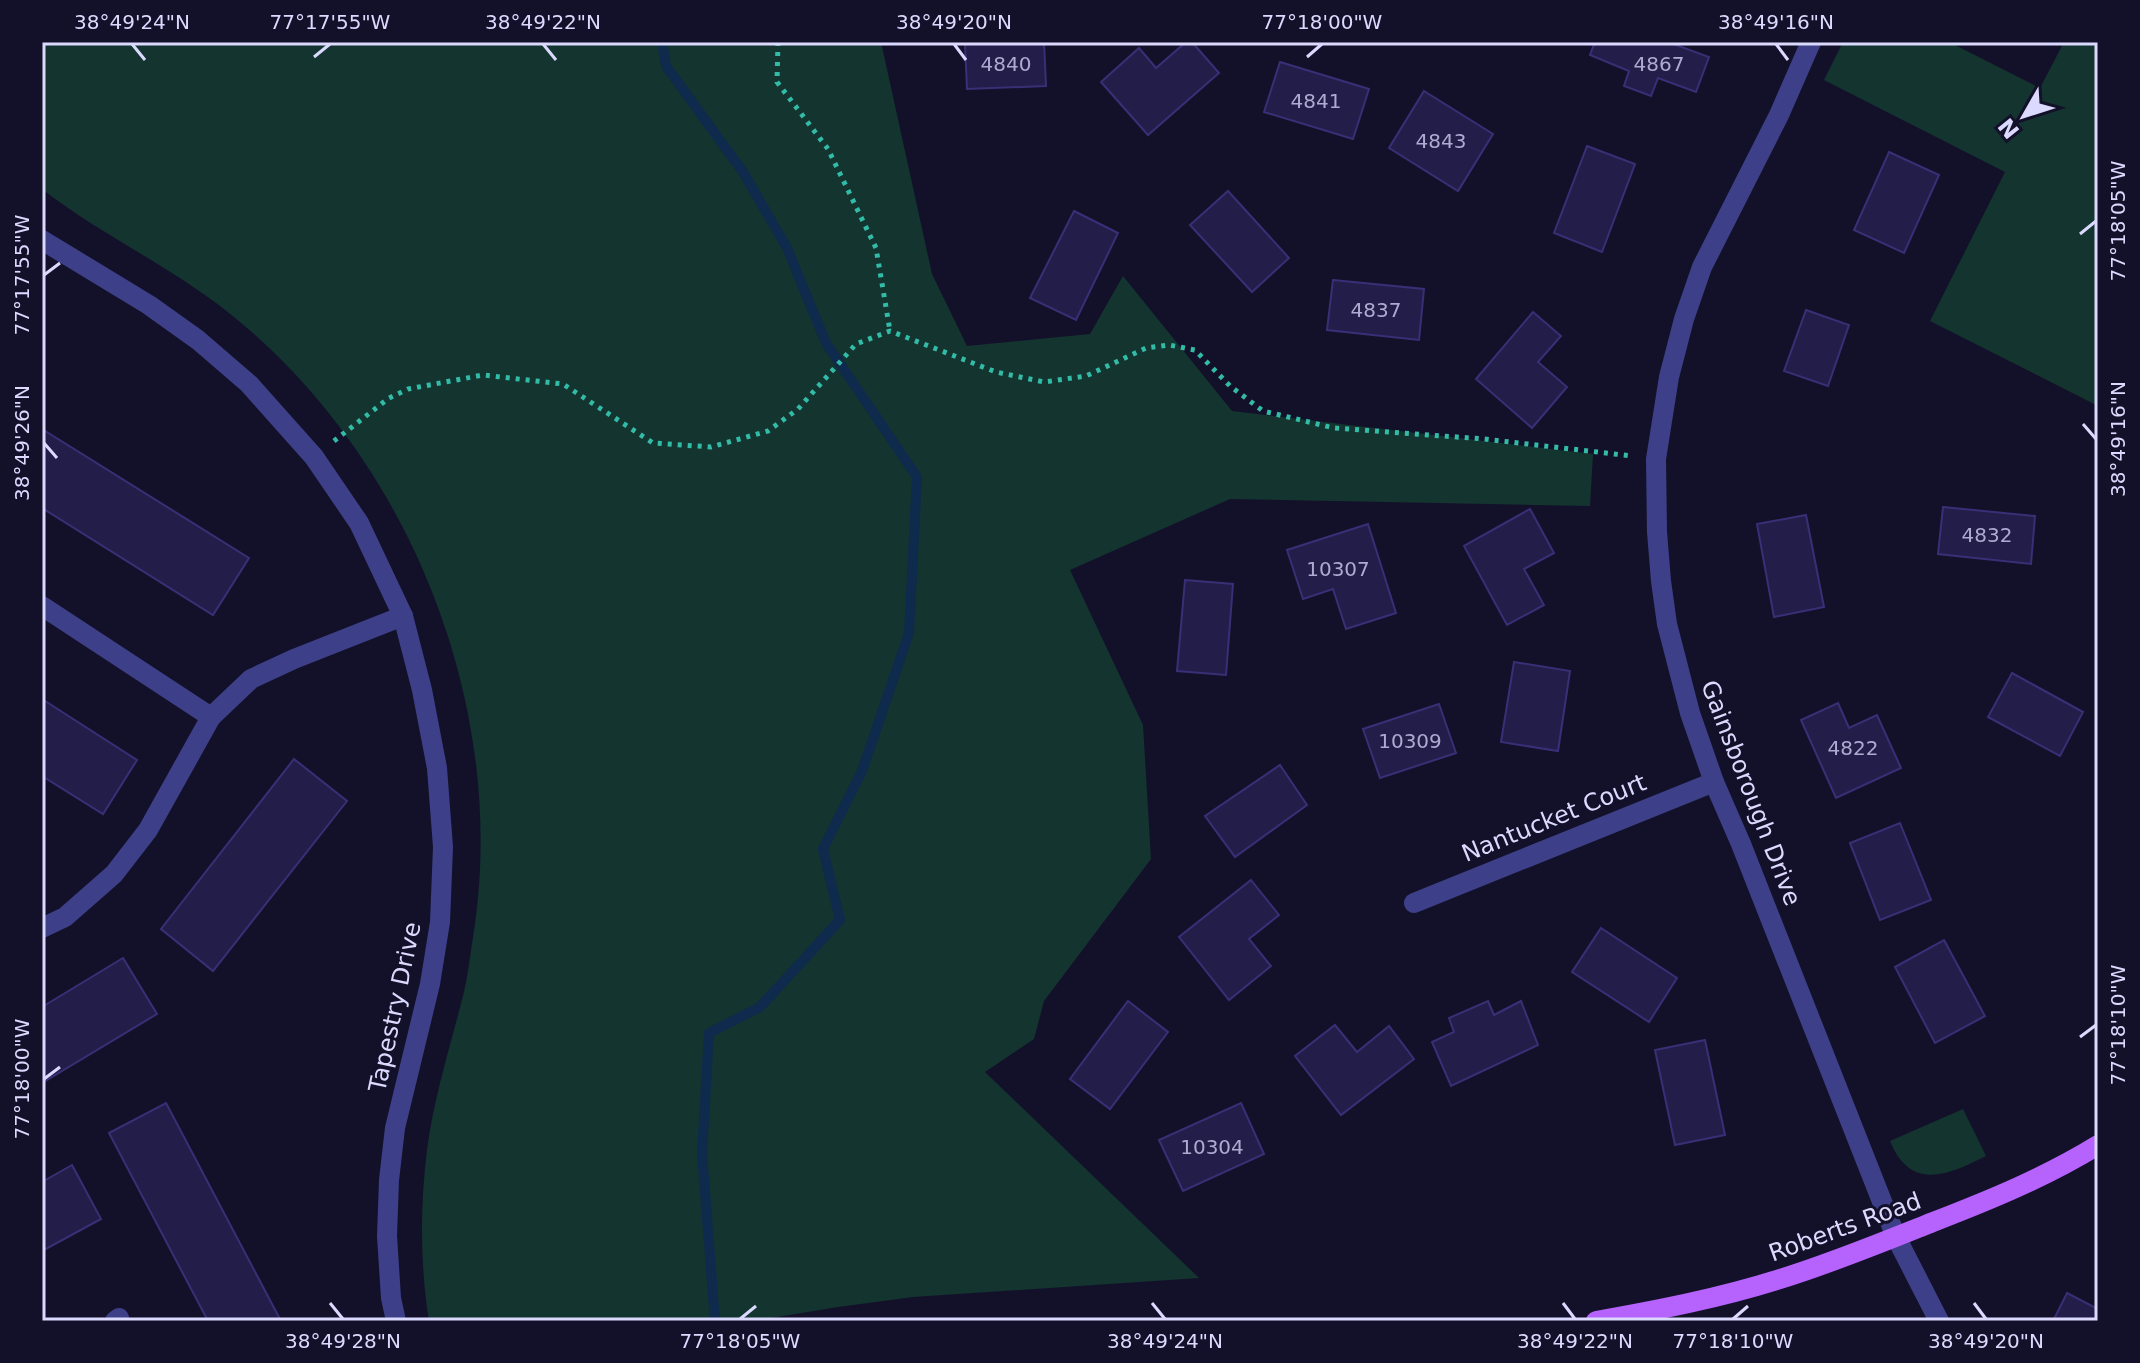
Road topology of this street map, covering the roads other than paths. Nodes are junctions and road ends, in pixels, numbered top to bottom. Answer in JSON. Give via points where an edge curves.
{"nodes":[{"id":1,"x":1811,"y":42,"type":"edge"},
{"id":2,"x":42,"y":240,"type":"edge"},
{"id":3,"x":42,"y":606,"type":"edge"},
{"id":4,"x":403,"y":616,"type":"junction"},
{"id":5,"x":211,"y":717,"type":"junction"},
{"id":6,"x":1714,"y":782,"type":"junction"},
{"id":7,"x":1414,"y":903,"type":"dead end"},
{"id":8,"x":42,"y":928,"type":"edge"},
{"id":9,"x":2098,"y":1145,"type":"edge"},
{"id":10,"x":1896,"y":1237,"type":"junction"},
{"id":11,"x":396,"y":1321,"type":"edge"},
{"id":12,"x":1596,"y":1321,"type":"edge"},
{"id":13,"x":1939,"y":1321,"type":"edge"}],
"edges":[{"from":1,"to":6,"type":"street","name":"Gainsborough Drive","via":[[1702,267],[1669,377],[1656,459],[1667,624]]},
{"from":2,"to":4,"type":"street","name":"Tapestry Drive","via":[[149,305],[249,384],[314,457],[359,523]]},
{"from":3,"to":5,"type":"street"},
{"from":4,"to":5,"type":"street","via":[[251,679]]},
{"from":4,"to":11,"type":"street","name":"Tapestry Drive","via":[[437,768],[443,847],[440,922],[430,984],[395,1128],[389,1180],[387,1236]]},
{"from":5,"to":8,"type":"street","via":[[148,830],[114,874],[65,917]]},
{"from":6,"to":7,"type":"street","name":"Nantucket Court"},
{"from":6,"to":10,"type":"street","name":"Gainsborough Drive"},
{"from":9,"to":10,"type":"main road","name":"Roberts Road","via":[[1992,1199]]},
{"from":10,"to":12,"type":"main road","name":"Roberts Road","via":[[1780,1279],[1681,1306]]},
{"from":10,"to":13,"type":"street","name":"Gainsborough Drive"}]}
